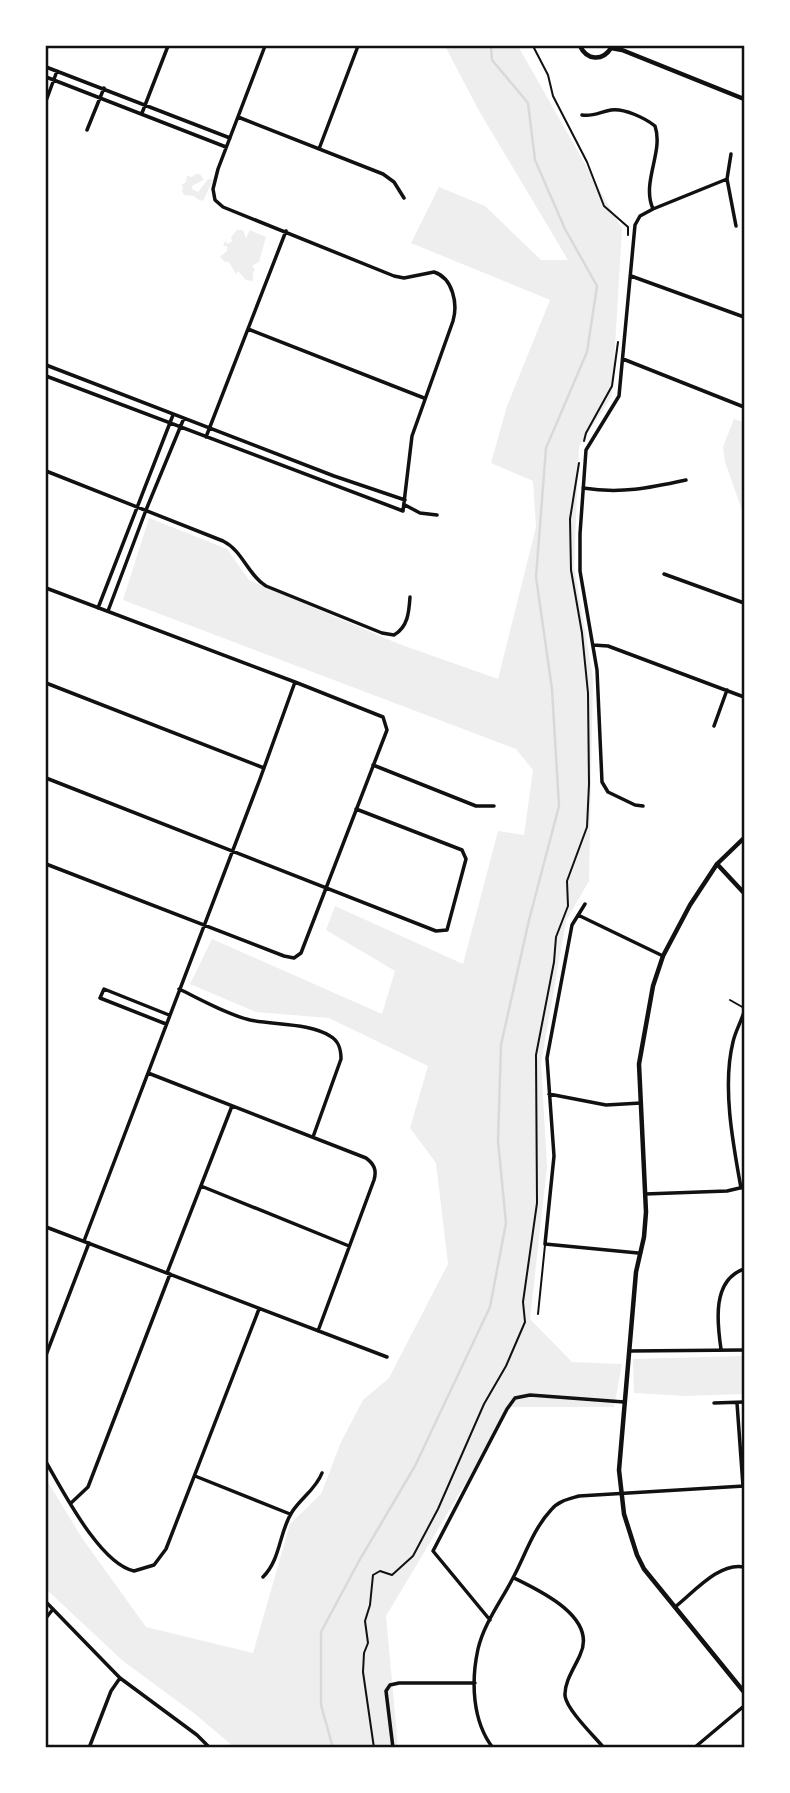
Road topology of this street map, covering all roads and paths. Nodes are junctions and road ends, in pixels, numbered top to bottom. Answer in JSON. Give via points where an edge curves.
{"nodes":[{"id":1,"x":168,"y":46,"type":"edge"},
{"id":2,"x":265,"y":46,"type":"edge"},
{"id":3,"x":358,"y":46,"type":"edge"},
{"id":4,"x":533,"y":46,"type":"edge"},
{"id":5,"x":580,"y":46,"type":"edge"},
{"id":6,"x":611,"y":47,"type":"edge"},
{"id":7,"x":46,"y":66,"type":"edge"},
{"id":8,"x":57,"y":71,"type":"junction"},
{"id":9,"x":46,"y":77,"type":"edge"},
{"id":10,"x":54,"y":80,"type":"junction"},
{"id":11,"x":104,"y":88,"type":"junction"},
{"id":12,"x":100,"y":97,"type":"junction"},
{"id":13,"x":744,"y":99,"type":"edge"},
{"id":14,"x":46,"y":101,"type":"edge"},
{"id":15,"x":145,"y":105,"type":"junction"},
{"id":16,"x":142,"y":114,"type":"junction"},
{"id":17,"x":582,"y":115,"type":"dead end"},
{"id":18,"x":238,"y":117,"type":"junction"},
{"id":19,"x":87,"y":130,"type":"dead end"},
{"id":20,"x":230,"y":138,"type":"junction"},
{"id":21,"x":226,"y":147,"type":"junction"},
{"id":22,"x":319,"y":149,"type":"junction"},
{"id":23,"x":731,"y":155,"type":"dead end"},
{"id":24,"x":727,"y":179,"type":"junction"},
{"id":25,"x":404,"y":198,"type":"dead end"},
{"id":26,"x":653,"y":209,"type":"junction"},
{"id":27,"x":736,"y":226,"type":"dead end"},
{"id":28,"x":286,"y":232,"type":"junction"},
{"id":29,"x":628,"y":240,"type":"dead end"},
{"id":30,"x":631,"y":276,"type":"junction"},
{"id":31,"x":744,"y":317,"type":"edge"},
{"id":32,"x":248,"y":330,"type":"junction"},
{"id":33,"x":618,"y":341,"type":"dead end"},
{"id":34,"x":623,"y":359,"type":"junction"},
{"id":35,"x":46,"y":365,"type":"edge"},
{"id":36,"x":46,"y":376,"type":"edge"},
{"id":37,"x":424,"y":398,"type":"junction"},
{"id":38,"x":744,"y":407,"type":"edge"},
{"id":39,"x":173,"y":414,"type":"junction"},
{"id":40,"x":184,"y":418,"type":"junction"},
{"id":41,"x":170,"y":424,"type":"junction"},
{"id":42,"x":210,"y":427,"type":"junction"},
{"id":43,"x":180,"y":428,"type":"junction"},
{"id":44,"x":206,"y":437,"type":"junction"},
{"id":45,"x":583,"y":446,"type":"dead end"},
{"id":46,"x":580,"y":460,"type":"dead end"},
{"id":47,"x":46,"y":471,"type":"edge"},
{"id":48,"x":686,"y":480,"type":"dead end"},
{"id":49,"x":583,"y":488,"type":"junction"},
{"id":50,"x":404,"y":505,"type":"junction"},
{"id":51,"x":138,"y":507,"type":"junction"},
{"id":52,"x":146,"y":510,"type":"junction"},
{"id":53,"x":437,"y":515,"type":"dead end"},
{"id":54,"x":664,"y":574,"type":"dead end"},
{"id":55,"x":46,"y":588,"type":"edge"},
{"id":56,"x":410,"y":597,"type":"dead end"},
{"id":57,"x":744,"y":603,"type":"edge"},
{"id":58,"x":98,"y":608,"type":"junction"},
{"id":59,"x":108,"y":611,"type":"junction"},
{"id":60,"x":593,"y":645,"type":"junction"},
{"id":61,"x":295,"y":682,"type":"junction"},
{"id":62,"x":46,"y":683,"type":"edge"},
{"id":63,"x":726,"y":690,"type":"junction"},
{"id":64,"x":744,"y":697,"type":"edge"},
{"id":65,"x":714,"y":726,"type":"dead end"},
{"id":66,"x":373,"y":765,"type":"junction"},
{"id":67,"x":264,"y":768,"type":"junction"},
{"id":68,"x":46,"y":778,"type":"edge"},
{"id":69,"x":494,"y":806,"type":"dead end"},
{"id":70,"x":643,"y":806,"type":"dead end"},
{"id":71,"x":356,"y":809,"type":"junction"},
{"id":72,"x":744,"y":838,"type":"edge"},
{"id":73,"x":232,"y":851,"type":"junction"},
{"id":74,"x":46,"y":864,"type":"edge"},
{"id":75,"x":717,"y":864,"type":"junction"},
{"id":76,"x":328,"y":887,"type":"junction"},
{"id":77,"x":744,"y":893,"type":"edge"},
{"id":78,"x":585,"y":904,"type":"dead end"},
{"id":79,"x":578,"y":915,"type":"junction"},
{"id":80,"x":204,"y":924,"type":"junction"},
{"id":81,"x":663,"y":956,"type":"junction"},
{"id":82,"x":179,"y":989,"type":"junction"},
{"id":83,"x":730,"y":1000,"type":"dead end"},
{"id":84,"x":744,"y":1010,"type":"edge"},
{"id":85,"x":170,"y":1015,"type":"junction"},
{"id":86,"x":166,"y":1024,"type":"junction"},
{"id":87,"x":149,"y":1073,"type":"junction"},
{"id":88,"x":549,"y":1094,"type":"junction"},
{"id":89,"x":641,"y":1103,"type":"junction"},
{"id":90,"x":232,"y":1106,"type":"junction"},
{"id":91,"x":313,"y":1137,"type":"junction"},
{"id":92,"x":201,"y":1186,"type":"junction"},
{"id":93,"x":743,"y":1188,"type":"edge"},
{"id":94,"x":645,"y":1194,"type":"junction"},
{"id":95,"x":46,"y":1227,"type":"edge"},
{"id":96,"x":86,"y":1242,"type":"junction"},
{"id":97,"x":545,"y":1244,"type":"junction"},
{"id":98,"x":349,"y":1246,"type":"junction"},
{"id":99,"x":638,"y":1254,"type":"junction"},
{"id":100,"x":744,"y":1269,"type":"edge"},
{"id":101,"x":169,"y":1273,"type":"junction"},
{"id":102,"x":259,"y":1309,"type":"junction"},
{"id":103,"x":538,"y":1314,"type":"dead end"},
{"id":104,"x":318,"y":1331,"type":"junction"},
{"id":105,"x":721,"y":1350,"type":"junction"},
{"id":106,"x":744,"y":1350,"type":"edge"},
{"id":107,"x":629,"y":1351,"type":"junction"},
{"id":108,"x":46,"y":1355,"type":"edge"},
{"id":109,"x":387,"y":1357,"type":"dead end"},
{"id":110,"x":624,"y":1402,"type":"junction"},
{"id":111,"x":744,"y":1402,"type":"edge"},
{"id":112,"x":714,"y":1403,"type":"dead end"},
{"id":113,"x":737,"y":1403,"type":"junction"},
{"id":114,"x":46,"y":1462,"type":"edge"},
{"id":115,"x":322,"y":1473,"type":"dead end"},
{"id":116,"x":194,"y":1476,"type":"junction"},
{"id":117,"x":744,"y":1486,"type":"edge"},
{"id":118,"x":621,"y":1494,"type":"junction"},
{"id":119,"x":71,"y":1503,"type":"junction"},
{"id":120,"x":290,"y":1514,"type":"junction"},
{"id":121,"x":744,"y":1567,"type":"edge"},
{"id":122,"x":263,"y":1577,"type":"dead end"},
{"id":123,"x":513,"y":1578,"type":"junction"},
{"id":124,"x":46,"y":1602,"type":"edge"},
{"id":125,"x":675,"y":1607,"type":"junction"},
{"id":126,"x":53,"y":1609,"type":"junction"},
{"id":127,"x":46,"y":1618,"type":"edge"},
{"id":128,"x":490,"y":1620,"type":"junction"},
{"id":129,"x":120,"y":1678,"type":"junction"},
{"id":130,"x":475,"y":1683,"type":"junction"},
{"id":131,"x":744,"y":1692,"type":"edge"},
{"id":132,"x":744,"y":1706,"type":"edge"},
{"id":133,"x":89,"y":1748,"type":"edge"},
{"id":134,"x":210,"y":1748,"type":"edge"},
{"id":135,"x":374,"y":1748,"type":"edge"},
{"id":136,"x":393,"y":1748,"type":"edge"},
{"id":137,"x":493,"y":1748,"type":"edge"},
{"id":138,"x":604,"y":1748,"type":"edge"},
{"id":139,"x":694,"y":1748,"type":"edge"}],
"edges":[{"from":1,"to":15,"type":"street"},
{"from":2,"to":18,"type":"street"},
{"from":3,"to":22,"type":"street"},
{"from":4,"to":29,"type":"path","via":[[604,206],[628,227]]},
{"from":5,"to":6,"type":"street","via":[[595,58]]},
{"from":6,"to":13,"type":"street"},
{"from":7,"to":8,"type":"street"},
{"from":8,"to":10,"type":"street"},
{"from":8,"to":11,"type":"street"},
{"from":9,"to":10,"type":"street"},
{"from":10,"to":12,"type":"street"},
{"from":10,"to":14,"type":"street"},
{"from":11,"to":12,"type":"street"},
{"from":11,"to":15,"type":"street"},
{"from":12,"to":16,"type":"street"},
{"from":12,"to":19,"type":"street"},
{"from":15,"to":16,"type":"street"},
{"from":15,"to":20,"type":"street"},
{"from":16,"to":21,"type":"street"},
{"from":17,"to":26,"type":"street","via":[[619,110],[655,127],[648,197]]},
{"from":18,"to":20,"type":"street"},
{"from":18,"to":22,"type":"street"},
{"from":20,"to":21,"type":"street"},
{"from":21,"to":28,"type":"street","via":[[215,200]]},
{"from":22,"to":25,"type":"street","via":[[383,174],[394,181]]},
{"from":23,"to":24,"type":"street"},
{"from":24,"to":26,"type":"street"},
{"from":24,"to":27,"type":"street"},
{"from":26,"to":30,"type":"street","via":[[635,225]]},
{"from":28,"to":32,"type":"street"},
{"from":28,"to":37,"type":"street","via":[[394,276],[434,272],[444,277],[456,309]]},
{"from":30,"to":31,"type":"street"},
{"from":30,"to":34,"type":"street"},
{"from":32,"to":37,"type":"street"},
{"from":32,"to":42,"type":"street"},
{"from":33,"to":45,"type":"path","via":[[612,386]]},
{"from":34,"to":38,"type":"street"},
{"from":34,"to":49,"type":"street","via":[[619,396],[586,450]]},
{"from":35,"to":39,"type":"street"},
{"from":36,"to":41,"type":"street"},
{"from":37,"to":50,"type":"street","via":[[410,447]]},
{"from":39,"to":40,"type":"street"},
{"from":39,"to":41,"type":"street"},
{"from":40,"to":42,"type":"street"},
{"from":40,"to":43,"type":"street"},
{"from":41,"to":43,"type":"street"},
{"from":41,"to":51,"type":"street"},
{"from":42,"to":44,"type":"street"},
{"from":42,"to":50,"type":"street"},
{"from":43,"to":44,"type":"street"},
{"from":43,"to":52,"type":"street"},
{"from":44,"to":50,"type":"street"},
{"from":46,"to":135,"type":"path","via":[[569,519],[571,570],[588,693],[589,784],[585,831],[567,881],[568,906],[556,937],[536,1055],[537,1203],[523,1302],[525,1322],[413,1556],[392,1575],[380,1571],[373,1575],[363,1672]]},
{"from":47,"to":51,"type":"street"},
{"from":48,"to":49,"type":"street","via":[[628,491]]},
{"from":49,"to":60,"type":"street","via":[[580,571]]},
{"from":50,"to":53,"type":"street"},
{"from":51,"to":52,"type":"street"},
{"from":51,"to":58,"type":"street"},
{"from":52,"to":56,"type":"street","via":[[230,544],[266,586],[382,633],[394,635],[402,629]]},
{"from":52,"to":59,"type":"street"},
{"from":54,"to":57,"type":"street"},
{"from":55,"to":58,"type":"street"},
{"from":58,"to":59,"type":"street"},
{"from":59,"to":61,"type":"street"},
{"from":60,"to":63,"type":"street","via":[[608,646]]},
{"from":60,"to":70,"type":"street","via":[[602,782],[608,792]]},
{"from":61,"to":66,"type":"street","via":[[383,717],[387,730]]},
{"from":61,"to":67,"type":"street"},
{"from":62,"to":67,"type":"street"},
{"from":63,"to":64,"type":"street"},
{"from":63,"to":65,"type":"street"},
{"from":66,"to":69,"type":"street","via":[[476,806]]},
{"from":66,"to":71,"type":"street"},
{"from":67,"to":73,"type":"street"},
{"from":68,"to":73,"type":"street"},
{"from":71,"to":76,"type":"street"},
{"from":71,"to":76,"type":"street","via":[[462,850],[466,859],[451,921],[447,930],[436,931]]},
{"from":72,"to":75,"type":"street"},
{"from":73,"to":76,"type":"street"},
{"from":73,"to":80,"type":"street"},
{"from":74,"to":80,"type":"street"},
{"from":75,"to":77,"type":"street"},
{"from":75,"to":81,"type":"street"},
{"from":76,"to":80,"type":"street","via":[[302,952],[295,958]]},
{"from":78,"to":79,"type":"street"},
{"from":79,"to":81,"type":"street"},
{"from":79,"to":88,"type":"street","via":[[570,933],[547,1058]]},
{"from":80,"to":82,"type":"street"},
{"from":81,"to":89,"type":"street","via":[[639,1064]]},
{"from":82,"to":85,"type":"street"},
{"from":82,"to":91,"type":"street","via":[[246,1019],[307,1028],[334,1038],[341,1059]]},
{"from":83,"to":84,"type":"lane"},
{"from":84,"to":93,"type":"street","via":[[733,1042],[729,1080],[734,1153]]},
{"from":85,"to":86,"type":"street"},
{"from":85,"to":86,"type":"street","via":[[104,989],[100,998]]},
{"from":86,"to":87,"type":"street"},
{"from":87,"to":90,"type":"street"},
{"from":87,"to":96,"type":"street"},
{"from":88,"to":89,"type":"street","via":[[606,1105]]},
{"from":88,"to":97,"type":"street","via":[[554,1156]]},
{"from":89,"to":94,"type":"street"},
{"from":90,"to":91,"type":"street"},
{"from":90,"to":92,"type":"street"},
{"from":91,"to":98,"type":"street","via":[[366,1158],[375,1169]]},
{"from":92,"to":98,"type":"street"},
{"from":92,"to":101,"type":"street"},
{"from":93,"to":94,"type":"street"},
{"from":94,"to":99,"type":"street","via":[[644,1237]]},
{"from":95,"to":96,"type":"street"},
{"from":96,"to":101,"type":"street"},
{"from":96,"to":108,"type":"street"},
{"from":97,"to":99,"type":"street"},
{"from":97,"to":103,"type":"lane"},
{"from":98,"to":104,"type":"street"},
{"from":99,"to":107,"type":"street"},
{"from":100,"to":105,"type":"street","via":[[723,1284]]},
{"from":101,"to":102,"type":"street"},
{"from":101,"to":119,"type":"street","via":[[88,1487]]},
{"from":102,"to":104,"type":"street"},
{"from":102,"to":116,"type":"street"},
{"from":104,"to":109,"type":"street"},
{"from":105,"to":106,"type":"street"},
{"from":105,"to":107,"type":"street"},
{"from":107,"to":110,"type":"street"},
{"from":110,"to":118,"type":"street"},
{"from":110,"to":128,"type":"street","via":[[530,1395],[515,1398],[507,1409],[433,1551]]},
{"from":111,"to":113,"type":"street"},
{"from":112,"to":113,"type":"street"},
{"from":113,"to":117,"type":"street"},
{"from":114,"to":119,"type":"street"},
{"from":115,"to":120,"type":"street"},
{"from":116,"to":119,"type":"street","via":[[166,1549],[158,1562],[141,1570],[114,1563]]},
{"from":116,"to":120,"type":"street"},
{"from":117,"to":118,"type":"street"},
{"from":118,"to":123,"type":"street","via":[[579,1496],[551,1510]]},
{"from":118,"to":125,"type":"street","via":[[637,1555]]},
{"from":120,"to":122,"type":"street","via":[[271,1569]]},
{"from":121,"to":125,"type":"street","via":[[722,1569]]},
{"from":123,"to":128,"type":"street"},
{"from":123,"to":138,"type":"street","via":[[558,1602],[584,1635],[565,1695]]},
{"from":124,"to":126,"type":"street"},
{"from":125,"to":131,"type":"street"},
{"from":126,"to":127,"type":"street"},
{"from":126,"to":129,"type":"street"},
{"from":128,"to":130,"type":"street","via":[[478,1648]]},
{"from":129,"to":133,"type":"street"},
{"from":129,"to":134,"type":"street"},
{"from":130,"to":136,"type":"street","via":[[390,1685],[386,1691]]},
{"from":130,"to":137,"type":"street","via":[[479,1725]]},
{"from":132,"to":139,"type":"street"}]}
